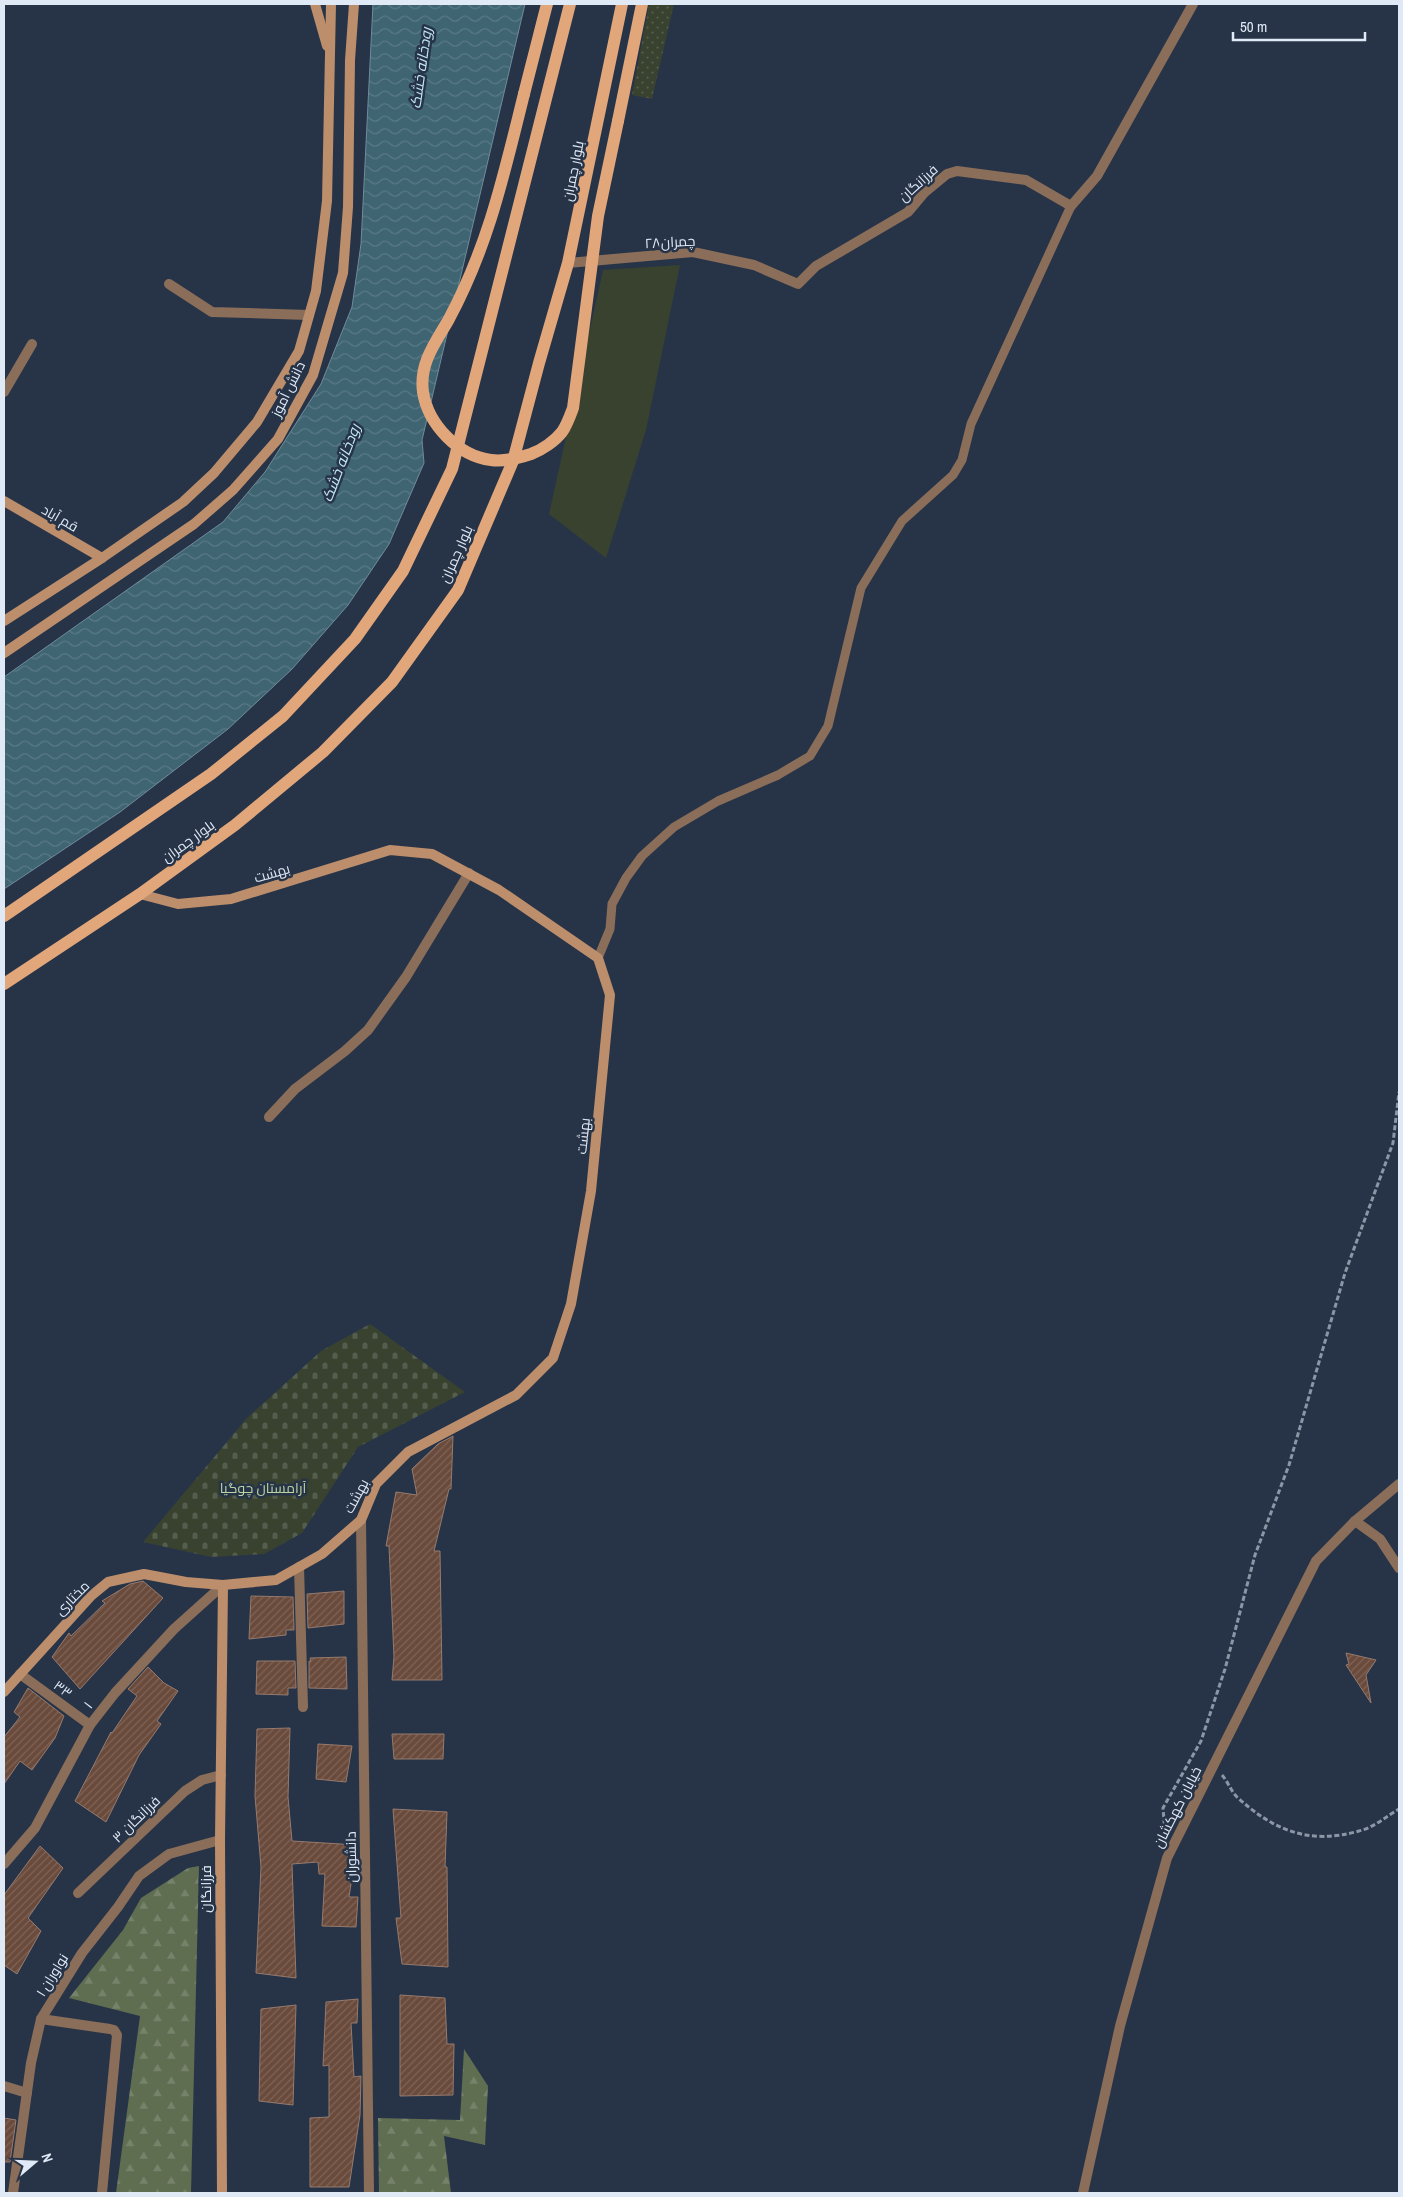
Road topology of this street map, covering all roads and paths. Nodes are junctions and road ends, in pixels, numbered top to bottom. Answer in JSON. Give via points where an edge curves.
{"nodes":[{"id":1,"x":315,"y":4,"type":"edge"},
{"id":2,"x":331,"y":4,"type":"edge"},
{"id":3,"x":354,"y":4,"type":"edge"},
{"id":4,"x":547,"y":4,"type":"edge"},
{"id":5,"x":570,"y":4,"type":"edge"},
{"id":6,"x":622,"y":4,"type":"edge"},
{"id":7,"x":642,"y":4,"type":"edge"},
{"id":8,"x":1193,"y":4,"type":"edge"},
{"id":9,"x":330,"y":58,"type":"junction"},
{"id":10,"x":1071,"y":206,"type":"junction"},
{"id":11,"x":568,"y":263,"type":"junction"},
{"id":12,"x":169,"y":284,"type":"dead end"},
{"id":13,"x":798,"y":284,"type":"joint"},
{"id":14,"x":309,"y":314,"type":"junction"},
{"id":15,"x":32,"y":344,"type":"dead end"},
{"id":16,"x":4,"y":392,"type":"edge"},
{"id":17,"x":4,"y":501,"type":"edge"},
{"id":18,"x":102,"y":558,"type":"junction"},
{"id":19,"x":4,"y":621,"type":"edge"},
{"id":20,"x":4,"y":653,"type":"edge"},
{"id":21,"x":469,"y":873,"type":"junction"},
{"id":22,"x":140,"y":894,"type":"junction"},
{"id":23,"x":4,"y":916,"type":"edge"},
{"id":24,"x":598,"y":958,"type":"junction"},
{"id":25,"x":4,"y":984,"type":"edge"},
{"id":26,"x":1399,"y":1092,"type":"edge"},
{"id":27,"x":269,"y":1117,"type":"dead end"},
{"id":28,"x":1399,"y":1484,"type":"edge"},
{"id":29,"x":361,"y":1520,"type":"junction"},
{"id":30,"x":1355,"y":1521,"type":"junction"},
{"id":31,"x":299,"y":1567,"type":"junction"},
{"id":32,"x":1399,"y":1568,"type":"edge"},
{"id":33,"x":186,"y":1582,"type":"joint"},
{"id":34,"x":223,"y":1584,"type":"junction"},
{"id":35,"x":20,"y":1674,"type":"junction"},
{"id":36,"x":4,"y":1692,"type":"edge"},
{"id":37,"x":303,"y":1707,"type":"dead end"},
{"id":38,"x":90,"y":1725,"type":"junction"},
{"id":39,"x":1214,"y":1764,"type":"junction"},
{"id":40,"x":221,"y":1775,"type":"junction"},
{"id":41,"x":1399,"y":1809,"type":"edge"},
{"id":42,"x":220,"y":1840,"type":"junction"},
{"id":43,"x":1166,"y":1858,"type":"junction"},
{"id":44,"x":4,"y":1864,"type":"edge"},
{"id":45,"x":78,"y":1893,"type":"dead end"},
{"id":46,"x":41,"y":2019,"type":"junction"},
{"id":47,"x":4,"y":2086,"type":"edge"},
{"id":48,"x":28,"y":2093,"type":"junction"},
{"id":49,"x":13,"y":2193,"type":"edge"},
{"id":50,"x":102,"y":2193,"type":"edge"},
{"id":51,"x":222,"y":2193,"type":"edge"},
{"id":52,"x":369,"y":2193,"type":"edge"},
{"id":53,"x":1083,"y":2193,"type":"edge"}],
"edges":[{"from":1,"to":9,"type":"street"},
{"from":2,"to":9,"type":"street","name":"دانش آموز"},
{"from":3,"to":20,"type":"street","name":"دانش آموز","via":[[343,273],[313,375],[278,439],[233,490],[194,524]]},
{"from":4,"to":7,"type":"main road","bridge":true,"via":[[484,242],[462,293],[425,362],[423,392],[431,415],[444,435],[466,452],[491,460],[518,459],[540,450],[561,433],[573,408],[598,216]]},
{"from":5,"to":23,"type":"main road","via":[[452,470],[403,571],[355,638],[283,716],[210,774]]},
{"from":6,"to":11,"type":"main road","name":"بلوار چمران"},
{"from":8,"to":10,"type":"street","via":[[1097,176]]},
{"from":9,"to":14,"type":"street","name":"دانش آموز","via":[[327,201],[316,291]]},
{"from":10,"to":13,"type":"street","name":"فرزانگان","via":[[1026,180],[957,171],[947,174],[908,212],[816,266]]},
{"from":10,"to":24,"type":"lane","via":[[971,424],[962,460],[953,475],[902,521],[861,588],[828,726],[810,756],[778,775],[718,801],[674,828],[642,856],[612,904],[610,930]]},
{"from":11,"to":13,"type":"street","name":"چمران۲۸","via":[[693,252],[754,264]]},
{"from":11,"to":22,"type":"main road","name":"بلوار چمران","via":[[513,461],[458,590],[392,682],[323,752],[235,825]]},
{"from":12,"to":14,"type":"street","via":[[212,312]]},
{"from":14,"to":18,"type":"street","name":"دانش آموز","via":[[300,351],[257,422],[214,473],[183,502]]},
{"from":15,"to":16,"type":"street"},
{"from":17,"to":18,"type":"street","name":"قم آباد"},
{"from":18,"to":19,"type":"street","name":"دانش آموز"},
{"from":21,"to":22,"type":"street","name":"بهشت","via":[[432,854],[390,850],[231,898],[178,904]]},
{"from":21,"to":24,"type":"street","name":"بهشت"},
{"from":21,"to":27,"type":"street","via":[[406,977],[368,1030],[295,1089]]},
{"from":22,"to":25,"type":"main road","name":"بلوار چمران"},
{"from":24,"to":29,"type":"street","name":"بهشت","via":[[610,995],[591,1191],[571,1304],[553,1358],[516,1395],[408,1452],[376,1484]]},
{"from":26,"to":43,"type":"path","via":[[1393,1143],[1345,1273],[1289,1465],[1255,1554],[1225,1669],[1201,1741],[1163,1808]]},
{"from":28,"to":30,"type":"street","name":"خیابان کهکشان"},
{"from":29,"to":31,"type":"street","name":"بهشت","via":[[322,1554]]},
{"from":29,"to":52,"type":"street","name":"دانشوران"},
{"from":30,"to":32,"type":"street","via":[[1380,1539]]},
{"from":30,"to":39,"type":"street","name":"خیابان کهکشان","via":[[1316,1561]]},
{"from":31,"to":34,"type":"street","name":"بهشت","via":[[276,1580]]},
{"from":31,"to":37,"type":"street"},
{"from":33,"to":34,"type":"street","name":"بهشت"},
{"from":33,"to":35,"type":"street","name":"مختاری","via":[[144,1574],[108,1582],[91,1596]]},
{"from":34,"to":38,"type":"street","name":"۱","via":[[174,1629]]},
{"from":34,"to":40,"type":"street","name":"فرزانگان"},
{"from":35,"to":36,"type":"street","name":"مختاری"},
{"from":35,"to":38,"type":"street","name":"۳۳"},
{"from":38,"to":44,"type":"street","name":"۱","via":[[35,1828]]},
{"from":39,"to":41,"type":"path","via":[[1236,1796],[1290,1833],[1315,1838],[1360,1831]]},
{"from":39,"to":43,"type":"street","name":"خیابان کهکشان"},
{"from":40,"to":42,"type":"street","name":"فرزانگان"},
{"from":40,"to":45,"type":"street","name":"فرزانگان ۳","via":[[202,1780],[185,1791]]},
{"from":42,"to":46,"type":"street","name":"نواوران ۱","via":[[170,1854],[138,1876],[118,1908],[82,1953]]},
{"from":42,"to":51,"type":"street","name":"فرزانگان"},
{"from":43,"to":53,"type":"street","name":"خیابان کهکشان","via":[[1120,2026]]},
{"from":46,"to":48,"type":"street","name":"نواوران ۱"},
{"from":46,"to":50,"type":"street","via":[[110,2029],[118,2035]]},
{"from":47,"to":48,"type":"street"},
{"from":48,"to":49,"type":"street","name":"نواوران ۱"}]}
